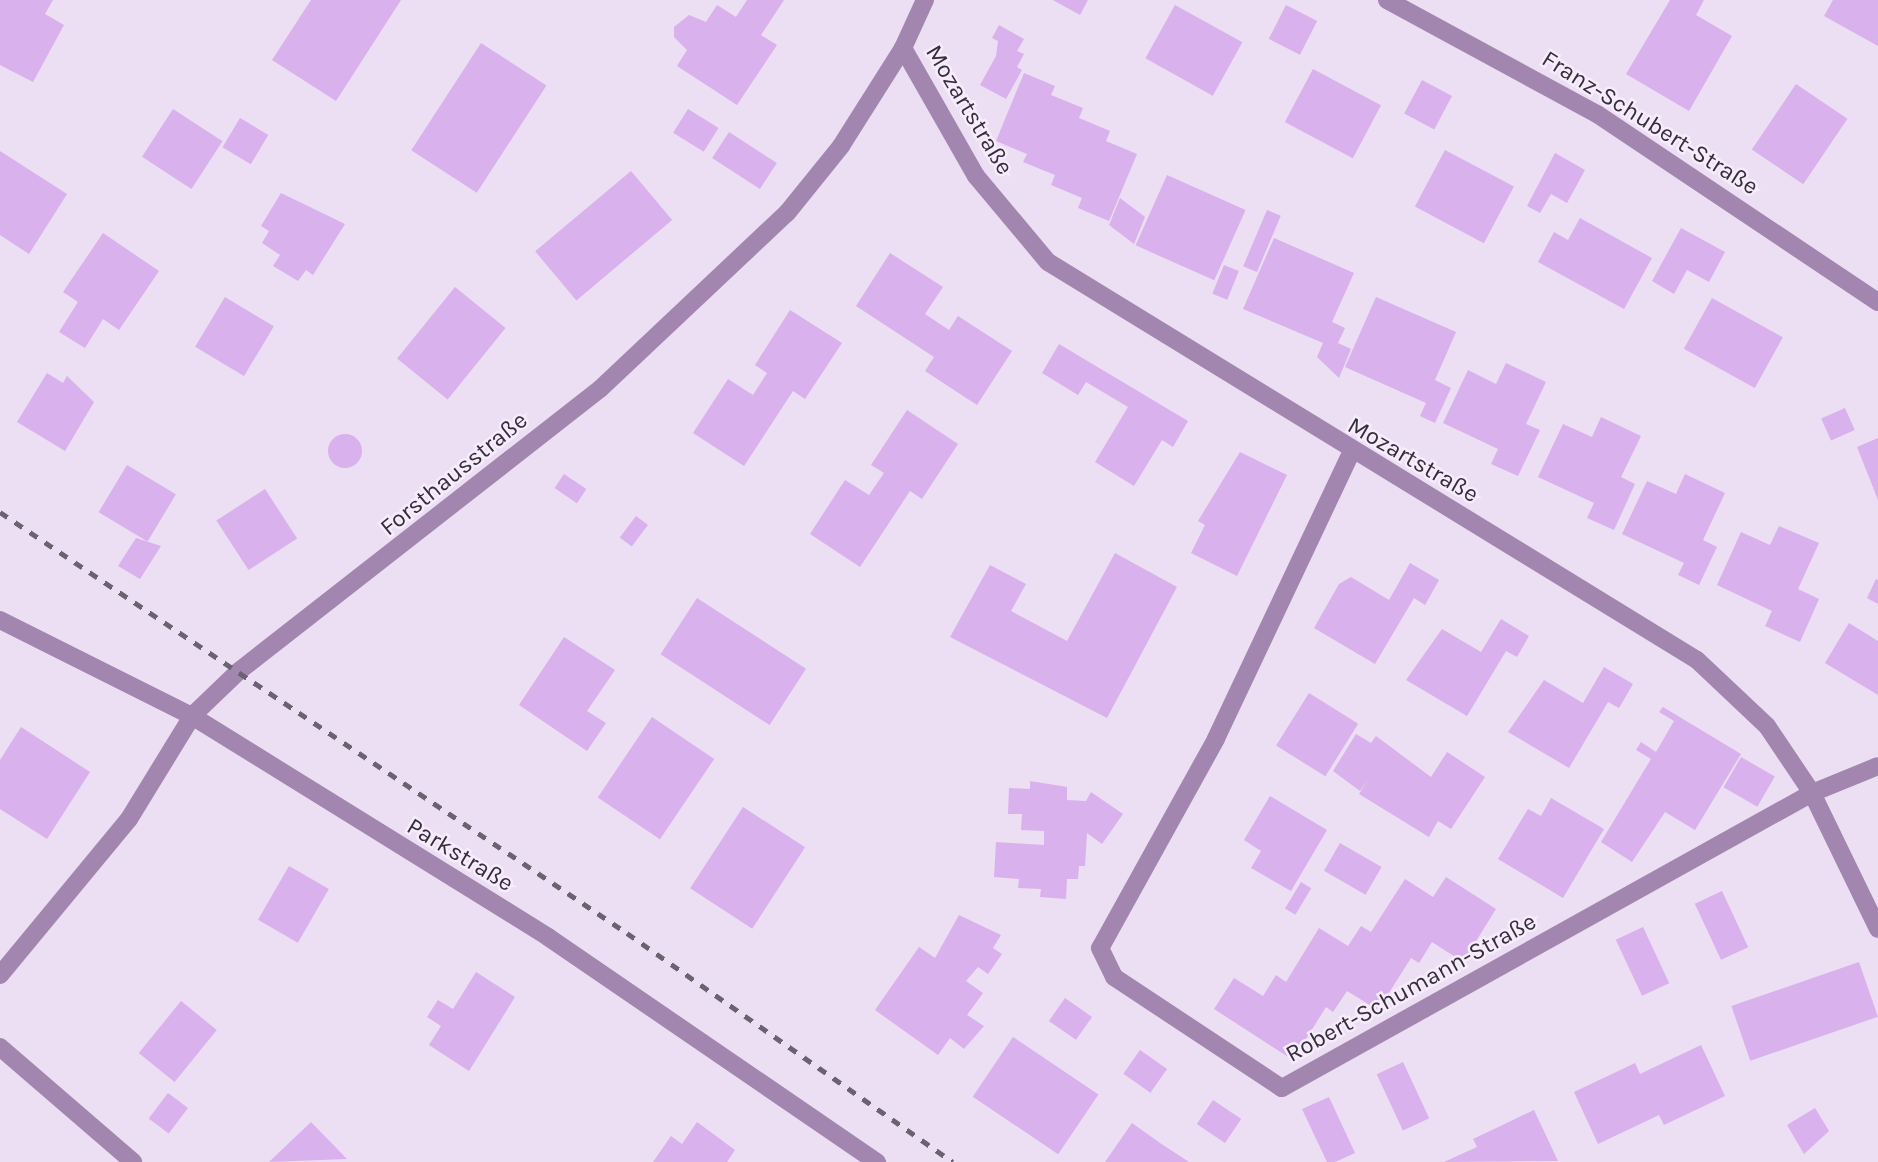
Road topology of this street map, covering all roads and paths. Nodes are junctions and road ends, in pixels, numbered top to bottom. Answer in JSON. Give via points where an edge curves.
{"nodes":[{"id":1,"x":925,"y":0,"type":"edge"},
{"id":2,"x":1387,"y":0,"type":"edge"},
{"id":3,"x":904,"y":48,"type":"junction"},
{"id":4,"x":1878,"y":302,"type":"edge"},
{"id":5,"x":1351,"y":453,"type":"junction"},
{"id":6,"x":0,"y":620,"type":"edge"},
{"id":7,"x":192,"y":716,"type":"junction"},
{"id":8,"x":1878,"y":766,"type":"edge"},
{"id":9,"x":1812,"y":793,"type":"junction"},
{"id":10,"x":1878,"y":929,"type":"edge"},
{"id":11,"x":0,"y":975,"type":"edge"},
{"id":12,"x":0,"y":1047,"type":"edge"},
{"id":13,"x":133,"y":1162,"type":"edge"},
{"id":14,"x":877,"y":1162,"type":"edge"}],
"edges":[{"from":1,"to":3,"type":"street","name":"Forsthausstraße"},
{"from":2,"to":4,"type":"street","name":"Franz-Schubert-Straße","via":[[1597,114]]},
{"from":3,"to":5,"type":"street","name":"Mozartstraße","via":[[976,176],[1048,262]]},
{"from":3,"to":7,"type":"street","name":"Forsthausstraße","via":[[841,146],[733,270],[600,389],[239,671]]},
{"from":5,"to":9,"type":"street","name":"Mozartstraße","via":[[1697,660],[1767,726]]},
{"from":5,"to":9,"type":"street","name":"Robert-Schumann-Straße","via":[[1216,739],[1116,912],[1100,948],[1114,977],[1282,1088]]},
{"from":6,"to":7,"type":"street","name":"Parkstraße"},
{"from":7,"to":11,"type":"street","name":"Forsthausstraße","via":[[129,819]]},
{"from":7,"to":14,"type":"street","name":"Parkstraße","via":[[548,937]]},
{"from":8,"to":9,"type":"street"},
{"from":9,"to":10,"type":"street","name":"Mozartstraße"},
{"from":12,"to":13,"type":"street"}]}
